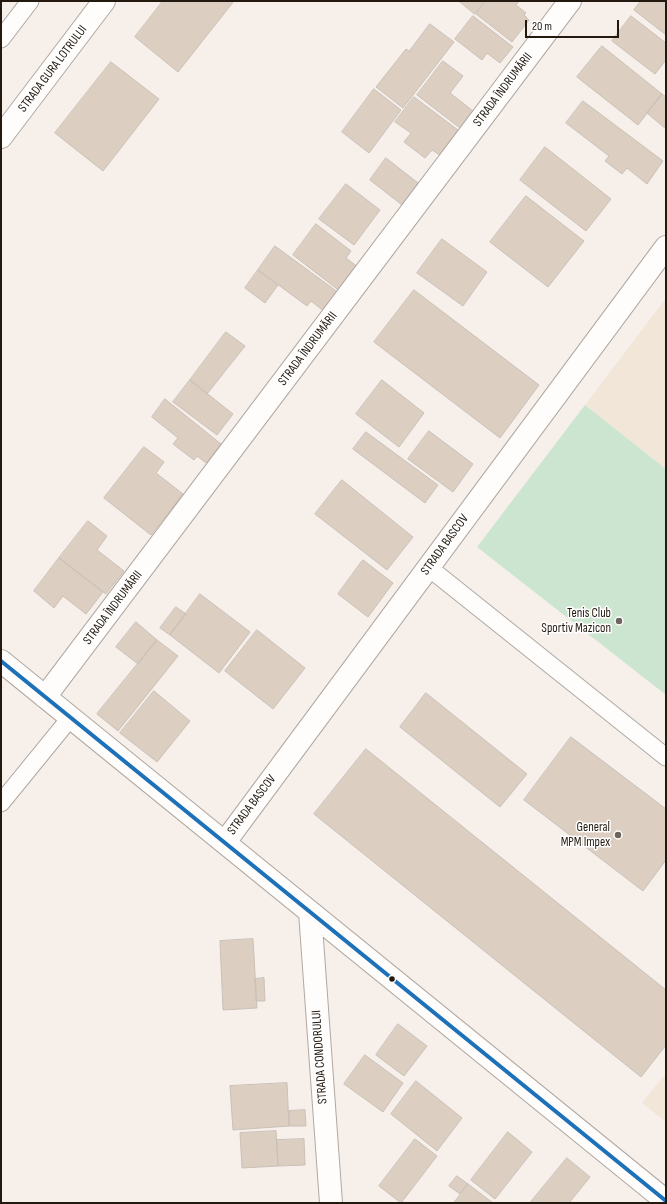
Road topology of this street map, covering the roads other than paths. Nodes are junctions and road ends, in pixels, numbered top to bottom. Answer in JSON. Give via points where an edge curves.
{"nodes":[{"id":1,"x":30,"y":1,"type":"edge"},
{"id":2,"x":104,"y":1,"type":"edge"},
{"id":3,"x":570,"y":1,"type":"edge"},
{"id":4,"x":1,"y":39,"type":"edge"},
{"id":5,"x":1,"y":138,"type":"edge"},
{"id":6,"x":666,"y":247,"type":"edge"},
{"id":7,"x":428,"y":567,"type":"junction"},
{"id":8,"x":1,"y":661,"type":"edge"},
{"id":9,"x":46,"y":697,"type":"junction"},
{"id":10,"x":71,"y":717,"type":"junction"},
{"id":11,"x":666,"y":757,"type":"edge"},
{"id":12,"x":1,"y":803,"type":"edge"},
{"id":13,"x":225,"y":842,"type":"junction"},
{"id":14,"x":310,"y":912,"type":"junction"},
{"id":15,"x":333,"y":1201,"type":"edge"},
{"id":16,"x":666,"y":1201,"type":"edge"}],
"edges":[{"from":1,"to":4,"type":"lane"},
{"from":2,"to":5,"type":"street","name":"STRADA GURA LOTRULUI"},
{"from":3,"to":9,"type":"street","name":"STRADA ÎNDRUMĂRII"},
{"from":6,"to":7,"type":"street","name":"STRADA BASCOV"},
{"from":7,"to":11,"type":"lane"},
{"from":7,"to":13,"type":"street","name":"STRADA BASCOV"},
{"from":8,"to":9,"type":"street"},
{"from":9,"to":10,"type":"street"},
{"from":10,"to":12,"type":"lane"},
{"from":10,"to":13,"type":"street"},
{"from":13,"to":14,"type":"street"},
{"from":14,"to":15,"type":"street","name":"STRADA CONDORULUI"},
{"from":14,"to":16,"type":"street"}]}
